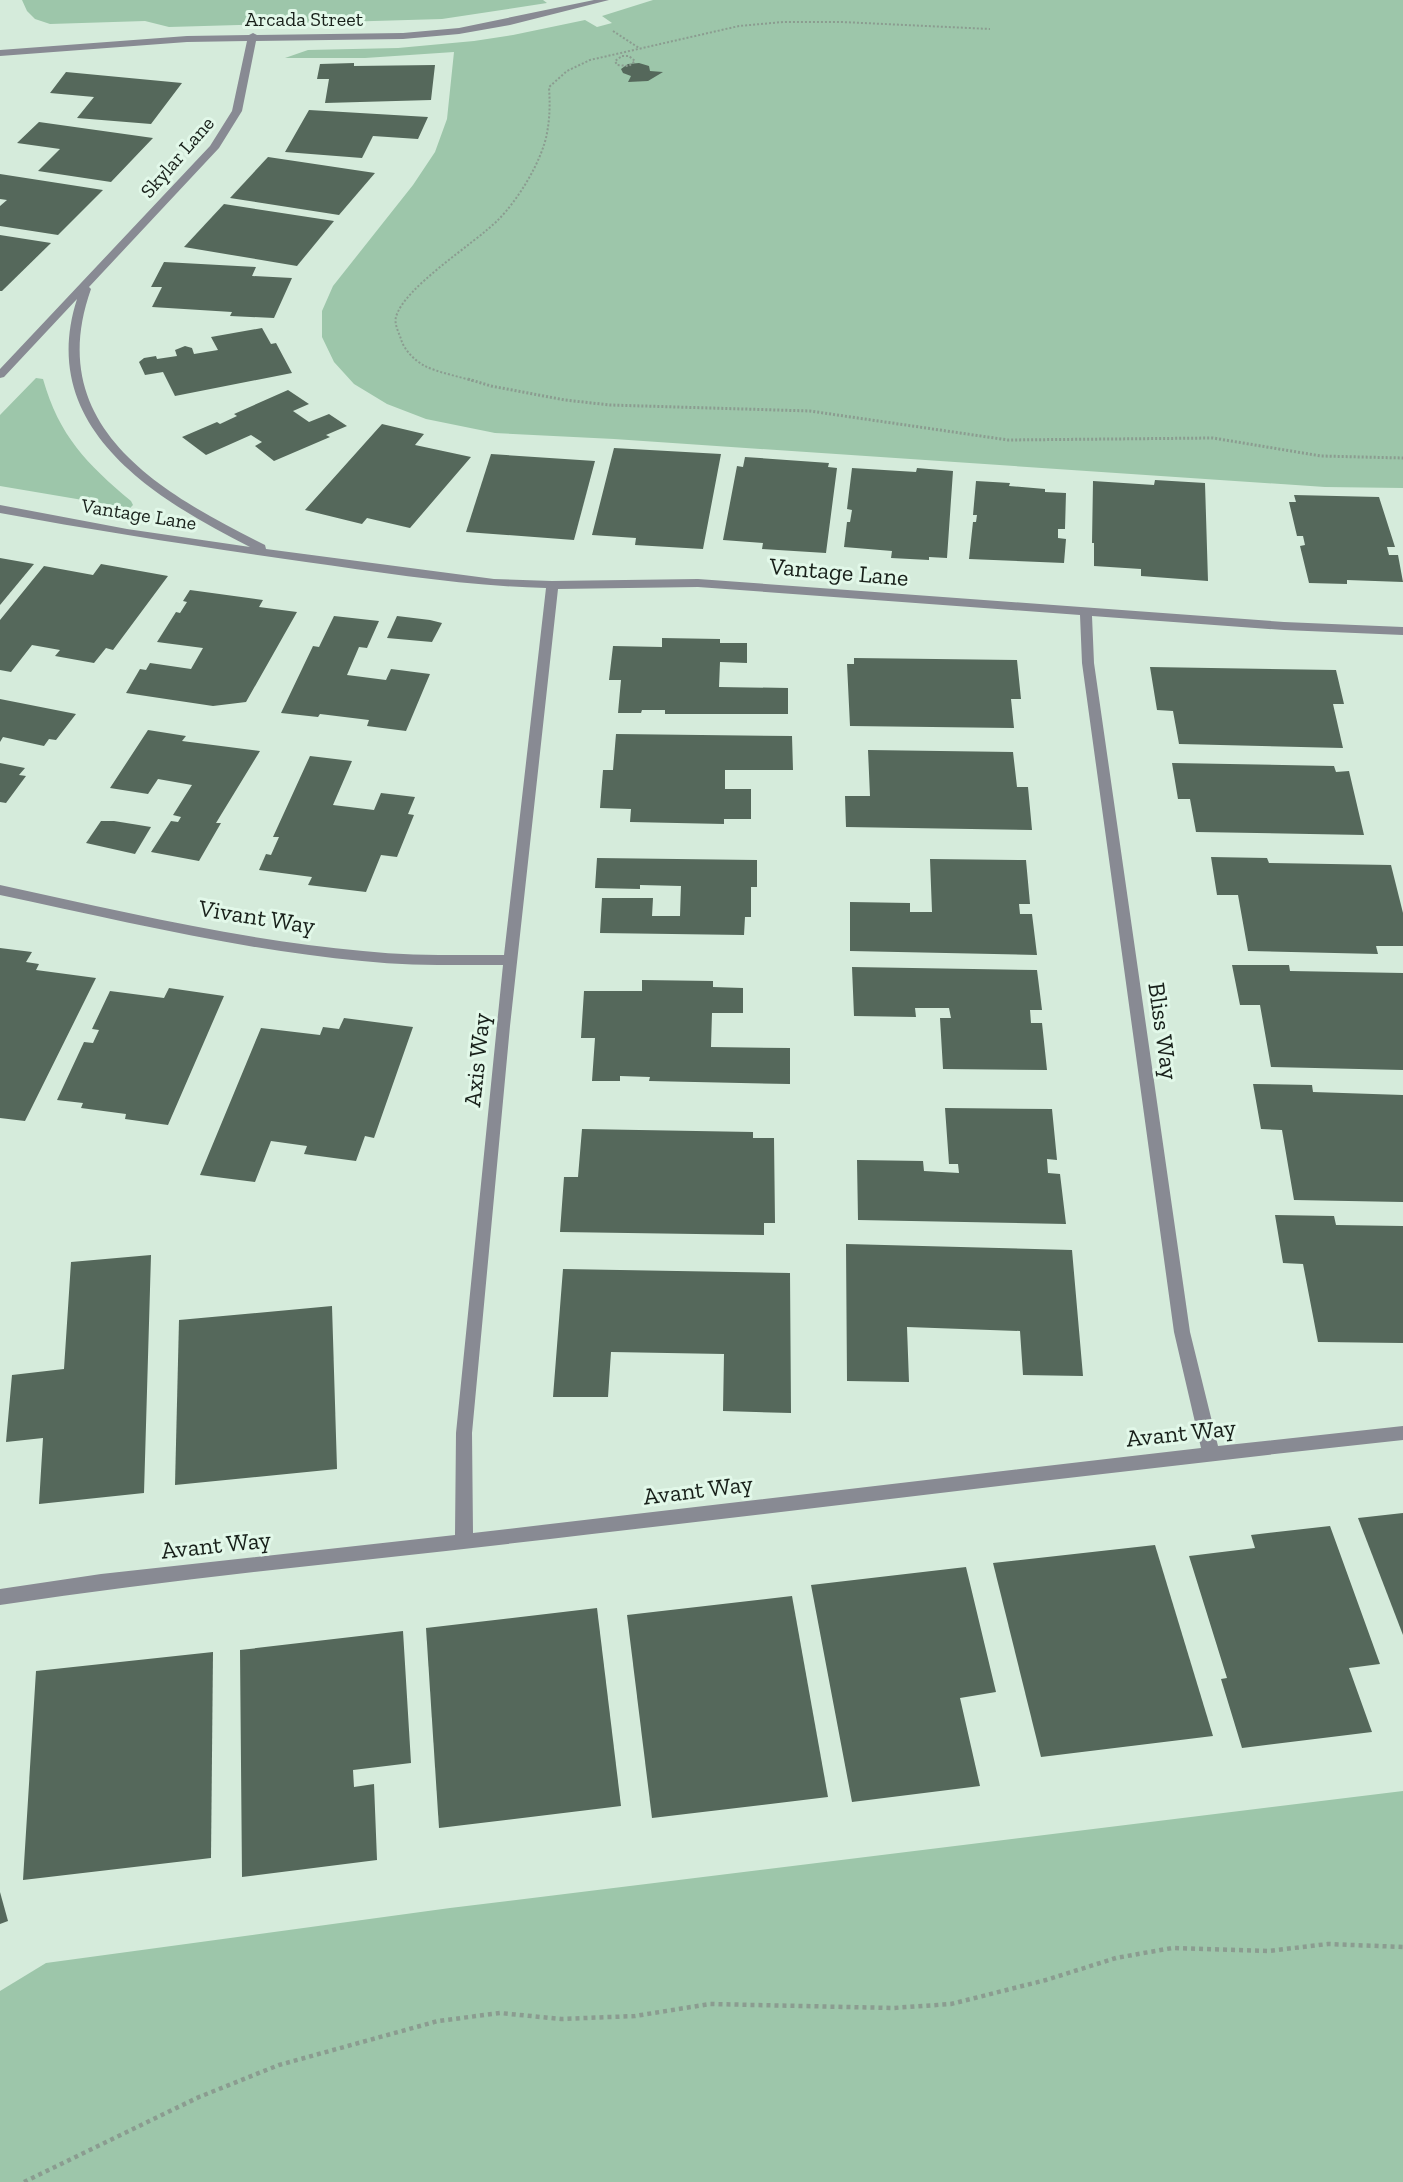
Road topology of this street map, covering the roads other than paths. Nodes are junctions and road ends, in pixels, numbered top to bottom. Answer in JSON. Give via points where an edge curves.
{"nodes":[{"id":1,"x":605,"y":0,"type":"edge"},
{"id":2,"x":254,"y":36,"type":"junction"},
{"id":3,"x":0,"y":53,"type":"edge"},
{"id":4,"x":89,"y":280,"type":"junction"},
{"id":5,"x":0,"y":375,"type":"edge"},
{"id":6,"x":105,"y":440,"type":"joint"},
{"id":7,"x":0,"y":509,"type":"edge"},
{"id":8,"x":273,"y":554,"type":"junction"},
{"id":9,"x":552,"y":585,"type":"junction"},
{"id":10,"x":1086,"y":612,"type":"junction"},
{"id":11,"x":1403,"y":631,"type":"edge"},
{"id":12,"x":0,"y":890,"type":"edge"},
{"id":13,"x":510,"y":960,"type":"junction"},
{"id":14,"x":1403,"y":1433,"type":"edge"},
{"id":15,"x":1210,"y":1454,"type":"junction"},
{"id":16,"x":464,"y":1541,"type":"junction"},
{"id":17,"x":0,"y":1597,"type":"edge"}],
"edges":[{"from":1,"to":2,"type":"street","name":"Arcada Street","via":[[459,31],[359,37]]},
{"from":2,"to":3,"type":"street","name":"Arcada Street"},
{"from":2,"to":4,"type":"street","name":"Skylar Lane","via":[[237,111],[227,129],[214,148]]},
{"from":4,"to":5,"type":"street","name":"Skylar Lane"},
{"from":4,"to":6,"type":"street","name":"Skylar Lane","via":[[72,340],[75,368],[93,421]]},
{"from":6,"to":8,"type":"street","name":"Vantage Lane","via":[[126,462],[199,515]]},
{"from":7,"to":8,"type":"street","name":"Vantage Lane"},
{"from":8,"to":9,"type":"street","name":"Vantage Lane","via":[[436,577]]},
{"from":9,"to":10,"type":"street","name":"Vantage Lane","via":[[698,583]]},
{"from":9,"to":13,"type":"street","name":"Axis Way"},
{"from":10,"to":11,"type":"street","name":"Vantage Lane"},
{"from":10,"to":15,"type":"street","name":"Bliss Way","via":[[1088,663],[1182,1332]]},
{"from":12,"to":13,"type":"street","name":"Vivant Way","via":[[196,930],[342,954]]},
{"from":13,"to":16,"type":"street","name":"Axis Way","via":[[464,1433]]},
{"from":14,"to":15,"type":"street","name":"Avant Way"},
{"from":15,"to":16,"type":"street","name":"Avant Way"},
{"from":16,"to":17,"type":"street","name":"Avant Way"}]}
